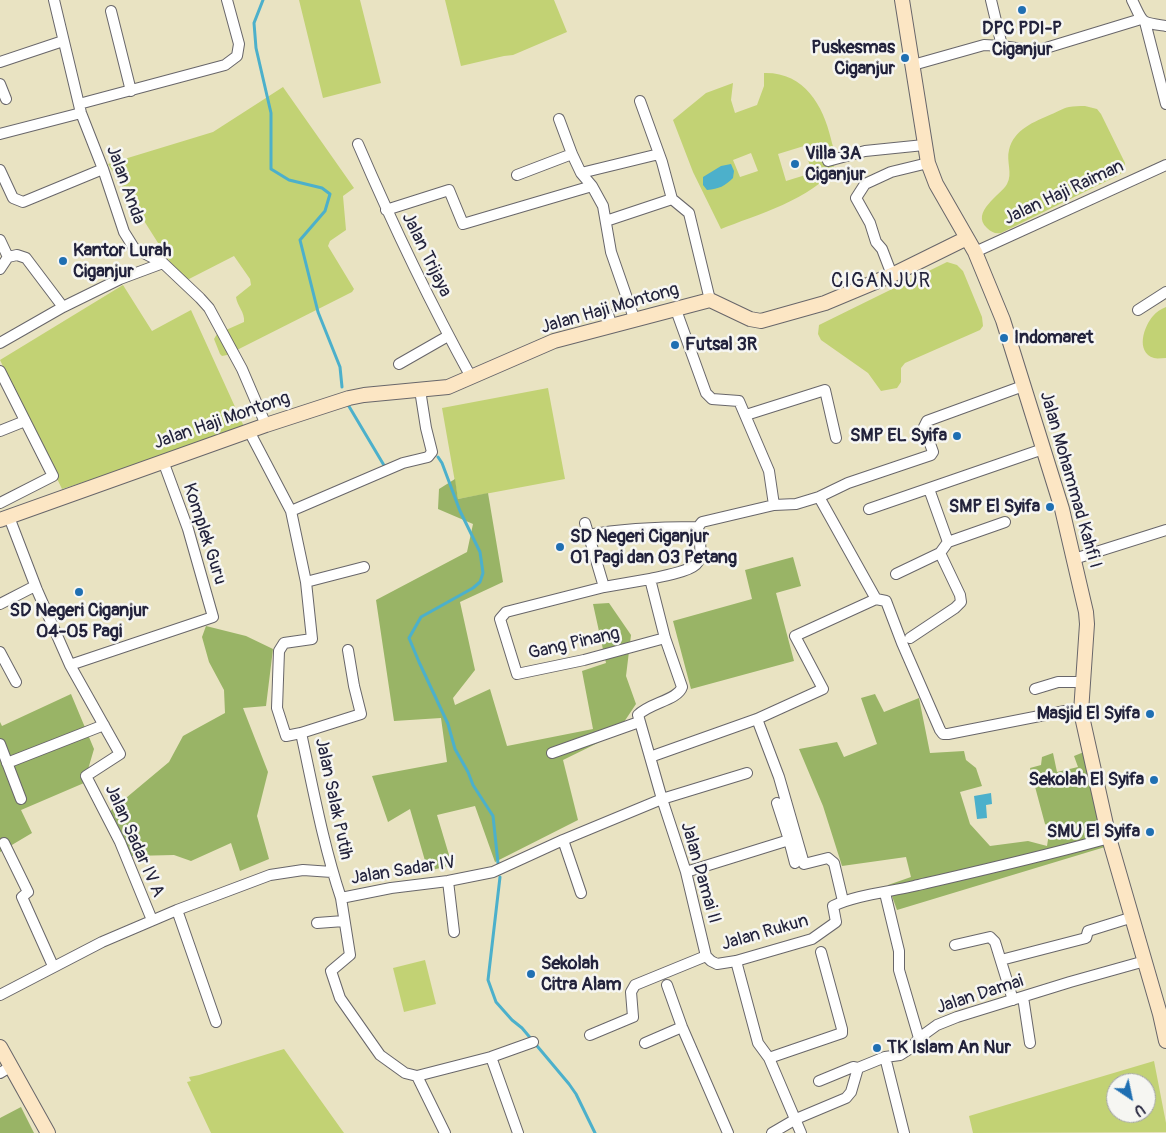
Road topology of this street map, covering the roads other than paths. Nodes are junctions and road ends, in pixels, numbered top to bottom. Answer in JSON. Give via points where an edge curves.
{"nodes":[{"id":1,"x":54,"y":0,"type":"edge"},
{"id":2,"x":227,"y":0,"type":"edge"},
{"id":3,"x":902,"y":0,"type":"edge"},
{"id":4,"x":991,"y":0,"type":"edge"},
{"id":5,"x":1132,"y":0,"type":"edge"},
{"id":6,"x":111,"y":10,"type":"dead end"},
{"id":7,"x":1143,"y":21,"type":"junction"},
{"id":8,"x":1166,"y":26,"type":"edge"},
{"id":9,"x":62,"y":41,"type":"junction"},
{"id":10,"x":1002,"y":46,"type":"junction"},
{"id":11,"x":0,"y":62,"type":"edge"},
{"id":12,"x":913,"y":64,"type":"junction"},
{"id":13,"x":0,"y":84,"type":"edge"},
{"id":14,"x":130,"y":91,"type":"junction"},
{"id":15,"x":6,"y":99,"type":"dead end"},
{"id":16,"x":640,"y":101,"type":"dead end"},
{"id":17,"x":1166,"y":104,"type":"edge"},
{"id":18,"x":80,"y":108,"type":"junction"},
{"id":19,"x":559,"y":119,"type":"dead end"},
{"id":20,"x":0,"y":134,"type":"edge"},
{"id":21,"x":358,"y":144,"type":"dead end"},
{"id":22,"x":924,"y":145,"type":"junction"},
{"id":23,"x":572,"y":154,"type":"junction"},
{"id":24,"x":659,"y":154,"type":"junction"},
{"id":25,"x":828,"y":161,"type":"dead end"},
{"id":26,"x":928,"y":163,"type":"junction"},
{"id":27,"x":1166,"y":165,"type":"edge"},
{"id":28,"x":103,"y":169,"type":"junction"},
{"id":29,"x":0,"y":170,"type":"edge"},
{"id":30,"x":581,"y":173,"type":"junction"},
{"id":31,"x":517,"y":175,"type":"dead end"},
{"id":32,"x":592,"y":186,"type":"junction"},
{"id":33,"x":672,"y":199,"type":"junction"},
{"id":34,"x":386,"y":210,"type":"junction"},
{"id":35,"x":606,"y":221,"type":"junction"},
{"id":36,"x":967,"y":238,"type":"junction"},
{"id":37,"x":0,"y":240,"type":"edge"},
{"id":38,"x":975,"y":252,"type":"junction"},
{"id":39,"x":8,"y":257,"type":"junction"},
{"id":40,"x":163,"y":263,"type":"junction"},
{"id":41,"x":0,"y":269,"type":"edge"},
{"id":42,"x":892,"y":276,"type":"junction"},
{"id":43,"x":1166,"y":292,"type":"edge"},
{"id":44,"x":710,"y":300,"type":"junction"},
{"id":45,"x":63,"y":307,"type":"junction"},
{"id":46,"x":676,"y":310,"type":"junction"},
{"id":47,"x":1138,"y":310,"type":"dead end"},
{"id":48,"x":635,"y":321,"type":"junction"},
{"id":49,"x":448,"y":336,"type":"junction"},
{"id":50,"x":0,"y":342,"type":"edge"},
{"id":51,"x":399,"y":364,"type":"dead end"},
{"id":52,"x":0,"y":371,"type":"edge"},
{"id":53,"x":471,"y":377,"type":"junction"},
{"id":54,"x":1023,"y":386,"type":"junction"},
{"id":55,"x":420,"y":390,"type":"junction"},
{"id":56,"x":746,"y":415,"type":"junction"},
{"id":57,"x":25,"y":421,"type":"junction"},
{"id":58,"x":266,"y":425,"type":"junction"},
{"id":59,"x":0,"y":431,"type":"edge"},
{"id":60,"x":249,"y":432,"type":"junction"},
{"id":61,"x":836,"y":438,"type":"dead end"},
{"id":62,"x":1044,"y":449,"type":"junction"},
{"id":63,"x":163,"y":461,"type":"junction"},
{"id":64,"x":929,"y":489,"type":"junction"},
{"id":65,"x":819,"y":497,"type":"junction"},
{"id":66,"x":0,"y":503,"type":"edge"},
{"id":67,"x":774,"y":506,"type":"junction"},
{"id":68,"x":868,"y":508,"type":"dead end"},
{"id":69,"x":291,"y":511,"type":"junction"},
{"id":70,"x":5,"y":518,"type":"edge"},
{"id":71,"x":1005,"y":522,"type":"dead end"},
{"id":72,"x":585,"y":523,"type":"dead end"},
{"id":73,"x":698,"y":527,"type":"junction"},
{"id":74,"x":1166,"y":530,"type":"edge"},
{"id":75,"x":588,"y":535,"type":"junction"},
{"id":76,"x":948,"y":542,"type":"junction"},
{"id":77,"x":940,"y":554,"type":"junction"},
{"id":78,"x":1074,"y":558,"type":"junction"},
{"id":79,"x":364,"y":567,"type":"dead end"},
{"id":80,"x":896,"y":574,"type":"dead end"},
{"id":81,"x":650,"y":579,"type":"junction"},
{"id":82,"x":306,"y":582,"type":"junction"},
{"id":83,"x":35,"y":586,"type":"junction"},
{"id":84,"x":604,"y":587,"type":"junction"},
{"id":85,"x":876,"y":600,"type":"junction"},
{"id":86,"x":0,"y":604,"type":"edge"},
{"id":87,"x":665,"y":638,"type":"junction"},
{"id":88,"x":910,"y":638,"type":"dead end"},
{"id":89,"x":348,"y":650,"type":"dead end"},
{"id":90,"x":0,"y":652,"type":"edge"},
{"id":91,"x":70,"y":665,"type":"junction"},
{"id":92,"x":16,"y":682,"type":"dead end"},
{"id":93,"x":1083,"y":682,"type":"junction"},
{"id":94,"x":1034,"y":689,"type":"dead end"},
{"id":95,"x":1081,"y":712,"type":"junction"},
{"id":96,"x":757,"y":719,"type":"junction"},
{"id":97,"x":639,"y":722,"type":"junction"},
{"id":98,"x":104,"y":725,"type":"junction"},
{"id":99,"x":302,"y":733,"type":"junction"},
{"id":100,"x":0,"y":744,"type":"edge"},
{"id":101,"x":552,"y":754,"type":"dead end"},
{"id":102,"x":650,"y":757,"type":"junction"},
{"id":103,"x":7,"y":763,"type":"junction"},
{"id":104,"x":746,"y":773,"type":"dead end"},
{"id":105,"x":21,"y":799,"type":"dead end"},
{"id":106,"x":662,"y":799,"type":"junction"},
{"id":107,"x":777,"y":803,"type":"dead end"},
{"id":108,"x":1110,"y":838,"type":"junction"},
{"id":109,"x":563,"y":840,"type":"junction"},
{"id":110,"x":789,"y":840,"type":"junction"},
{"id":111,"x":4,"y":843,"type":"dead end"},
{"id":112,"x":795,"y":863,"type":"dead end"},
{"id":113,"x":332,"y":872,"type":"junction"},
{"id":114,"x":686,"y":872,"type":"junction"},
{"id":115,"x":448,"y":881,"type":"junction"},
{"id":116,"x":581,"y":893,"type":"dead end"},
{"id":117,"x":884,"y":893,"type":"junction"},
{"id":118,"x":341,"y":898,"type":"junction"},
{"id":119,"x":843,"y":901,"type":"junction"},
{"id":120,"x":177,"y":910,"type":"junction"},
{"id":121,"x":1133,"y":917,"type":"junction"},
{"id":122,"x":152,"y":920,"type":"junction"},
{"id":123,"x":344,"y":921,"type":"junction"},
{"id":124,"x":317,"y":923,"type":"dead end"},
{"id":125,"x":454,"y":932,"type":"dead end"},
{"id":126,"x":955,"y":945,"type":"dead end"},
{"id":127,"x":821,"y":952,"type":"dead end"},
{"id":128,"x":706,"y":956,"type":"junction"},
{"id":129,"x":1001,"y":960,"type":"junction"},
{"id":130,"x":736,"y":961,"type":"junction"},
{"id":131,"x":1145,"y":961,"type":"junction"},
{"id":132,"x":53,"y":966,"type":"junction"},
{"id":133,"x":667,"y":985,"type":"dead end"},
{"id":134,"x":0,"y":995,"type":"edge"},
{"id":135,"x":1018,"y":999,"type":"junction"},
{"id":136,"x":216,"y":1022,"type":"dead end"},
{"id":137,"x":682,"y":1027,"type":"junction"},
{"id":138,"x":590,"y":1035,"type":"dead end"},
{"id":139,"x":919,"y":1038,"type":"junction"},
{"id":140,"x":1166,"y":1041,"type":"edge"},
{"id":141,"x":533,"y":1042,"type":"dead end"},
{"id":142,"x":645,"y":1043,"type":"dead end"},
{"id":143,"x":1030,"y":1043,"type":"dead end"},
{"id":144,"x":0,"y":1047,"type":"edge"},
{"id":145,"x":491,"y":1057,"type":"junction"},
{"id":146,"x":885,"y":1057,"type":"junction"},
{"id":147,"x":769,"y":1058,"type":"junction"},
{"id":148,"x":858,"y":1068,"type":"junction"},
{"id":149,"x":5,"y":1070,"type":"edge"},
{"id":150,"x":417,"y":1076,"type":"junction"},
{"id":151,"x":819,"y":1081,"type":"dead end"},
{"id":152,"x":796,"y":1119,"type":"junction"},
{"id":153,"x":48,"y":1133,"type":"edge"},
{"id":154,"x":446,"y":1133,"type":"edge"},
{"id":155,"x":518,"y":1133,"type":"edge"},
{"id":156,"x":728,"y":1133,"type":"edge"},
{"id":157,"x":772,"y":1133,"type":"edge"},
{"id":158,"x":801,"y":1133,"type":"edge"},
{"id":159,"x":904,"y":1133,"type":"edge"}],
"edges":[{"from":1,"to":9,"type":"street","name":"Jalan Anda"},
{"from":2,"to":14,"type":"street","via":[[239,44],[237,56],[225,65]]},
{"from":3,"to":12,"type":"street","name":"Jalan Mohammad Kahfi I"},
{"from":4,"to":10,"type":"street"},
{"from":5,"to":7,"type":"street"},
{"from":6,"to":14,"type":"street"},
{"from":7,"to":8,"type":"street"},
{"from":7,"to":10,"type":"street","via":[[1036,50]]},
{"from":7,"to":17,"type":"street"},
{"from":9,"to":11,"type":"street"},
{"from":9,"to":18,"type":"street","name":"Jalan Anda"},
{"from":10,"to":12,"type":"street","via":[[984,45]]},
{"from":12,"to":22,"type":"street","name":"Jalan Mohammad Kahfi I"},
{"from":13,"to":15,"type":"street"},
{"from":14,"to":18,"type":"street"},
{"from":16,"to":24,"type":"street"},
{"from":18,"to":20,"type":"street"},
{"from":18,"to":28,"type":"street","name":"Jalan Anda"},
{"from":19,"to":23,"type":"street"},
{"from":21,"to":34,"type":"street","name":"Jalan Trijaya"},
{"from":22,"to":25,"type":"street","via":[[865,151]]},
{"from":22,"to":26,"type":"street","name":"Jalan Mohammad Kahfi I"},
{"from":23,"to":30,"type":"street"},
{"from":23,"to":31,"type":"street"},
{"from":24,"to":30,"type":"street"},
{"from":24,"to":33,"type":"street"},
{"from":26,"to":36,"type":"street","name":"Jalan Mohammad Kahfi I","via":[[936,184]]},
{"from":26,"to":42,"type":"street","via":[[891,172],[865,184],[856,198],[876,242],[882,248]]},
{"from":27,"to":38,"type":"street","name":"Jalan Haji Raiman"},
{"from":28,"to":29,"type":"street","via":[[22,202],[13,198]]},
{"from":28,"to":40,"type":"street","name":"Jalan Anda","via":[[124,232],[134,248]]},
{"from":30,"to":32,"type":"street"},
{"from":32,"to":34,"type":"street","via":[[463,224],[449,190]]},
{"from":32,"to":35,"type":"street","via":[[603,206]]},
{"from":33,"to":35,"type":"street"},
{"from":33,"to":44,"type":"street","via":[[689,213]]},
{"from":34,"to":49,"type":"street","name":"Jalan Trijaya"},
{"from":35,"to":48,"type":"street","via":[[611,252]]},
{"from":36,"to":38,"type":"street","name":"Jalan Mohammad Kahfi I"},
{"from":36,"to":42,"type":"street"},
{"from":37,"to":39,"type":"street"},
{"from":38,"to":54,"type":"street","name":"Jalan Mohammad Kahfi I","via":[[1003,320]]},
{"from":39,"to":41,"type":"street"},
{"from":39,"to":45,"type":"street","via":[[26,258]]},
{"from":40,"to":45,"type":"street","via":[[120,279]]},
{"from":40,"to":58,"type":"street","name":"Jalan Anda","via":[[208,308],[242,369]]},
{"from":42,"to":44,"type":"street","via":[[825,303],[760,320],[750,319]]},
{"from":43,"to":47,"type":"street"},
{"from":44,"to":46,"type":"street","name":"Jalan Haji Montong"},
{"from":45,"to":50,"type":"street"},
{"from":46,"to":48,"type":"street","name":"Jalan Haji Montong"},
{"from":46,"to":56,"type":"street","via":[[706,393],[712,399],[739,401]]},
{"from":48,"to":53,"type":"street","name":"Jalan Haji Montong","via":[[610,321]]},
{"from":49,"to":51,"type":"street"},
{"from":49,"to":53,"type":"street","name":"Jalan Trijaya"},
{"from":52,"to":57,"type":"street"},
{"from":53,"to":55,"type":"street","name":"Jalan Haji Montong","via":[[448,388]]},
{"from":54,"to":62,"type":"street","name":"Jalan Mohammad Kahfi I"},
{"from":54,"to":65,"type":"street","via":[[927,420],[924,427],[933,449],[931,455],[848,483]]},
{"from":55,"to":58,"type":"street","name":"Jalan Haji Montong","via":[[349,398]]},
{"from":55,"to":69,"type":"street","via":[[432,452],[428,457],[403,463]]},
{"from":56,"to":61,"type":"street","via":[[824,390]]},
{"from":56,"to":67,"type":"street","via":[[769,471]]},
{"from":57,"to":59,"type":"street"},
{"from":57,"to":66,"type":"street","via":[[53,476]]},
{"from":58,"to":60,"type":"street","name":"Jalan Haji Montong"},
{"from":60,"to":63,"type":"street","name":"Jalan Haji Montong"},
{"from":60,"to":69,"type":"street","name":"Jalan Salak Putih"},
{"from":62,"to":64,"type":"street"},
{"from":62,"to":78,"type":"street","name":"Jalan Mohammad Kahfi I"},
{"from":63,"to":70,"type":"street","name":"Jalan Haji Montong"},
{"from":63,"to":91,"type":"street","name":"Komplek Guru","via":[[188,530],[213,616]]},
{"from":64,"to":68,"type":"street"},
{"from":64,"to":76,"type":"street"},
{"from":65,"to":67,"type":"street"},
{"from":65,"to":85,"type":"street"},
{"from":67,"to":73,"type":"street","via":[[702,522]]},
{"from":69,"to":82,"type":"street","name":"Jalan Salak Putih"},
{"from":70,"to":83,"type":"street"},
{"from":71,"to":76,"type":"street"},
{"from":72,"to":75,"type":"street"},
{"from":73,"to":75,"type":"street"},
{"from":73,"to":81,"type":"street","via":[[698,562],[691,569]]},
{"from":74,"to":78,"type":"street"},
{"from":75,"to":84,"type":"street"},
{"from":76,"to":77,"type":"street"},
{"from":77,"to":80,"type":"street"},
{"from":77,"to":88,"type":"street","via":[[961,602]]},
{"from":78,"to":93,"type":"street","name":"Jalan Mohammad Kahfi I","via":[[1087,624]]},
{"from":79,"to":82,"type":"street"},
{"from":81,"to":84,"type":"street"},
{"from":81,"to":87,"type":"street"},
{"from":82,"to":99,"type":"street","name":"Jalan Salak Putih","via":[[312,638],[284,643],[279,651],[277,708],[286,736]]},
{"from":83,"to":86,"type":"street"},
{"from":83,"to":91,"type":"street"},
{"from":84,"to":87,"type":"street","name":"Gang Pinang","via":[[506,612],[500,619],[517,674]]},
{"from":85,"to":95,"type":"street","via":[[886,601],[943,734],[1065,711]]},
{"from":85,"to":96,"type":"street","via":[[795,636],[823,689]]},
{"from":87,"to":97,"type":"street","via":[[681,692],[644,709],[638,715]]},
{"from":89,"to":99,"type":"street","name":"Jalan Salak Putih","via":[[361,714]]},
{"from":90,"to":92,"type":"street"},
{"from":91,"to":98,"type":"street"},
{"from":93,"to":94,"type":"street","via":[[1058,682]]},
{"from":93,"to":95,"type":"street","name":"Jalan Mohammad Kahfi I"},
{"from":95,"to":108,"type":"street","name":"Jalan Mohammad Kahfi I"},
{"from":96,"to":102,"type":"street"},
{"from":96,"to":119,"type":"street","via":[[779,777],[804,864],[828,858],[834,863]]},
{"from":97,"to":101,"type":"street"},
{"from":97,"to":102,"type":"street"},
{"from":98,"to":103,"type":"street"},
{"from":98,"to":122,"type":"street","name":"Jalan Sadar IV A","via":[[120,754],[86,776],[120,842]]},
{"from":99,"to":113,"type":"street","name":"Jalan Salak Putih"},
{"from":100,"to":103,"type":"street"},
{"from":102,"to":106,"type":"street"},
{"from":103,"to":105,"type":"street"},
{"from":104,"to":106,"type":"street","name":"Jalan Sadar IV"},
{"from":106,"to":109,"type":"street","name":"Jalan Sadar IV"},
{"from":106,"to":114,"type":"street","name":"Jalan Damai II"},
{"from":107,"to":110,"type":"street"},
{"from":108,"to":117,"type":"street"},
{"from":108,"to":121,"type":"street","name":"Jalan Mohammad Kahfi I"},
{"from":109,"to":115,"type":"street","name":"Jalan Sadar IV","via":[[493,872]]},
{"from":109,"to":116,"type":"street"},
{"from":110,"to":112,"type":"street"},
{"from":110,"to":114,"type":"street"},
{"from":111,"to":132,"type":"street","via":[[28,892],[22,897]]},
{"from":113,"to":118,"type":"street","name":"Jalan Sadar IV"},
{"from":113,"to":120,"type":"street","name":"Jalan Sadar IV","via":[[303,870],[270,875]]},
{"from":114,"to":128,"type":"street","name":"Jalan Damai II"},
{"from":115,"to":118,"type":"street","name":"Jalan Sadar IV"},
{"from":115,"to":125,"type":"street"},
{"from":117,"to":119,"type":"street"},
{"from":117,"to":139,"type":"street","via":[[899,951],[899,970]]},
{"from":118,"to":123,"type":"street"},
{"from":119,"to":130,"type":"street","name":"Jalan Rukun","via":[[833,906],[836,922],[812,939]]},
{"from":120,"to":122,"type":"street","name":"Jalan Sadar IV"},
{"from":120,"to":136,"type":"street"},
{"from":121,"to":129,"type":"street","via":[[1088,931],[1086,938]]},
{"from":121,"to":131,"type":"street","name":"Jalan Mohammad Kahfi I"},
{"from":122,"to":132,"type":"street","name":"Jalan Sadar IV"},
{"from":123,"to":124,"type":"street"},
{"from":123,"to":150,"type":"street","via":[[350,955],[331,971],[340,998],[380,1055],[405,1073]]},
{"from":126,"to":129,"type":"street","via":[[990,937]]},
{"from":127,"to":147,"type":"street","via":[[842,1032]]},
{"from":128,"to":130,"type":"street","name":"Jalan Rukun","via":[[717,964]]},
{"from":128,"to":138,"type":"street","name":"Jalan Rukun","via":[[635,985],[631,992],[633,1017]]},
{"from":129,"to":135,"type":"street"},
{"from":130,"to":147,"type":"street","via":[[758,1044]]},
{"from":131,"to":135,"type":"street","name":"Jalan Damai"},
{"from":131,"to":140,"type":"street","name":"Jalan Mohammad Kahfi I"},
{"from":132,"to":134,"type":"street","name":"Jalan Sadar IV"},
{"from":133,"to":137,"type":"street"},
{"from":135,"to":139,"type":"street","name":"Jalan Damai","via":[[937,1025]]},
{"from":135,"to":143,"type":"street"},
{"from":137,"to":142,"type":"street"},
{"from":137,"to":156,"type":"street"},
{"from":139,"to":146,"type":"street","name":"Jalan Damai","via":[[900,1055]]},
{"from":141,"to":145,"type":"street"},
{"from":144,"to":149,"type":"street"},
{"from":145,"to":150,"type":"street"},
{"from":145,"to":155,"type":"street"},
{"from":146,"to":148,"type":"street","name":"Jalan Damai"},
{"from":146,"to":159,"type":"street"},
{"from":147,"to":152,"type":"street"},
{"from":148,"to":151,"type":"street","name":"Jalan Damai","via":[[853,1067]]},
{"from":148,"to":152,"type":"street","via":[[846,1098]]},
{"from":149,"to":153,"type":"street"},
{"from":150,"to":154,"type":"street"},
{"from":152,"to":157,"type":"street"},
{"from":152,"to":158,"type":"street"}]}
